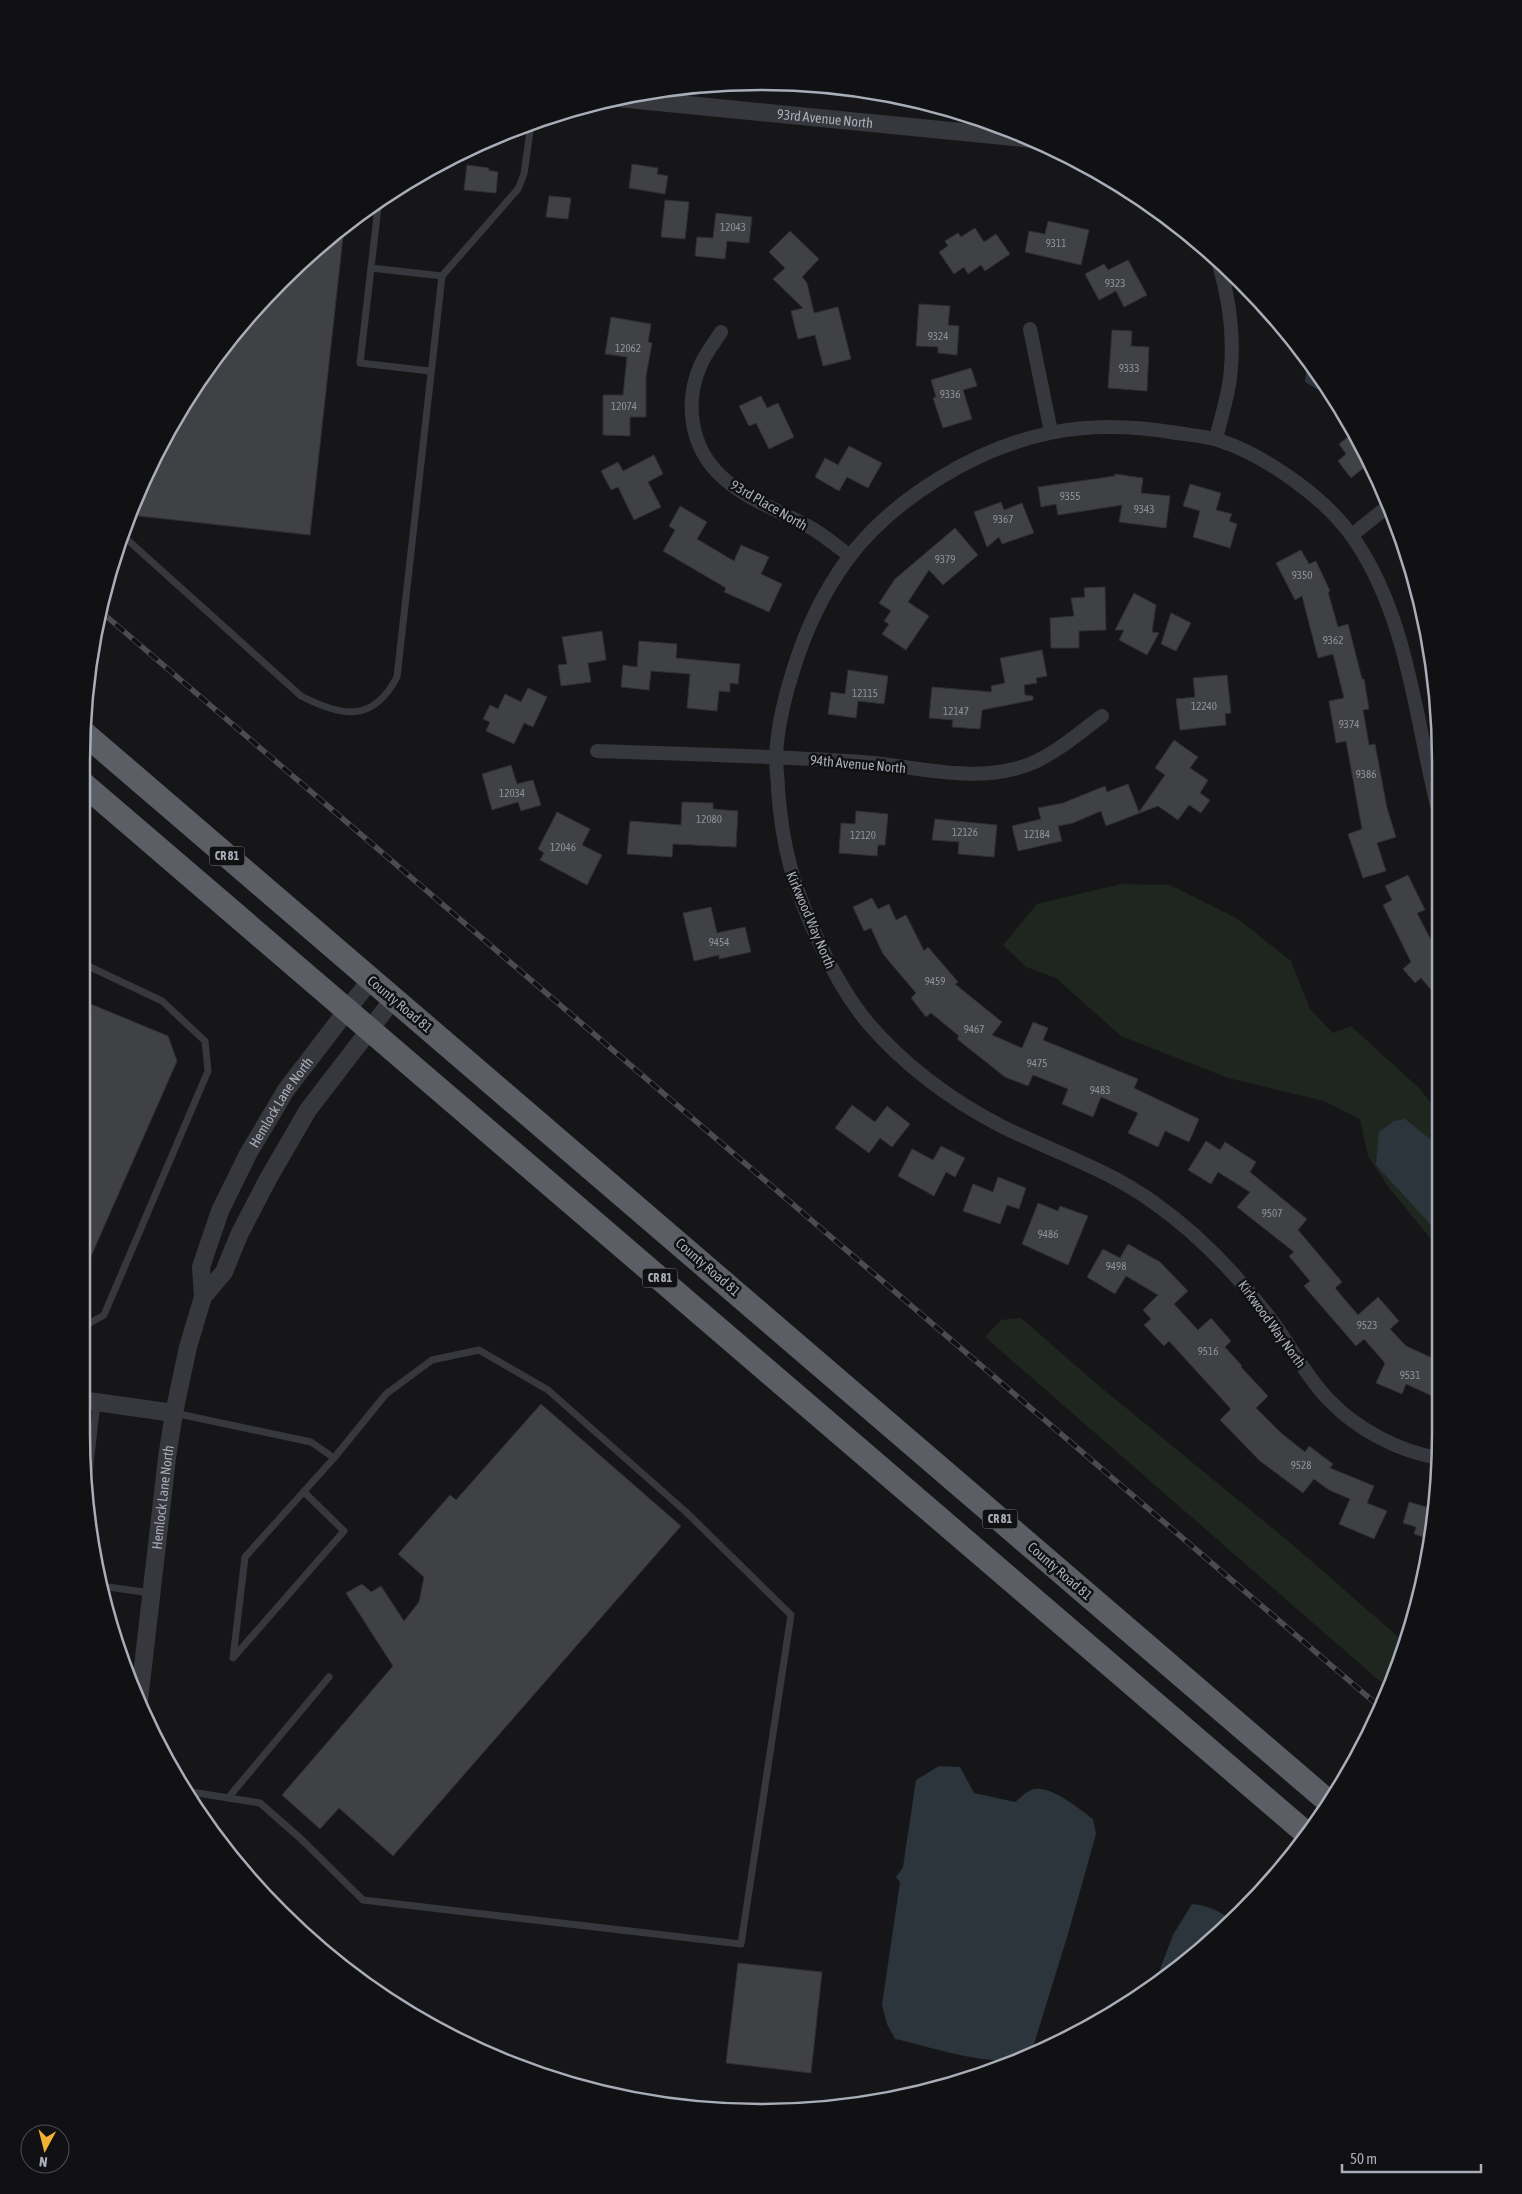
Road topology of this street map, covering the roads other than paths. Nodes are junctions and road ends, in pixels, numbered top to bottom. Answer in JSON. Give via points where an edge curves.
{"nodes":[{"id":1,"x":644,"y":101,"type":"edge"},
{"id":2,"x":529,"y":132,"type":"edge"},
{"id":3,"x":1005,"y":136,"type":"edge"},
{"id":4,"x":378,"y":211,"type":"edge"},
{"id":5,"x":372,"y":268,"type":"junction"},
{"id":6,"x":1222,"y":275,"type":"edge"},
{"id":7,"x":442,"y":276,"type":"junction"},
{"id":8,"x":1030,"y":329,"type":"dead end"},
{"id":9,"x":721,"y":332,"type":"dead end"},
{"id":10,"x":430,"y":371,"type":"junction"},
{"id":11,"x":1051,"y":432,"type":"junction"},
{"id":12,"x":1216,"y":439,"type":"junction"},
{"id":13,"x":1383,"y":510,"type":"edge"},
{"id":14,"x":1352,"y":534,"type":"junction"},
{"id":15,"x":128,"y":540,"type":"edge"},
{"id":16,"x":850,"y":556,"type":"junction"},
{"id":17,"x":1102,"y":716,"type":"dead end"},
{"id":18,"x":91,"y":739,"type":"edge"},
{"id":19,"x":597,"y":751,"type":"dead end"},
{"id":20,"x":776,"y":758,"type":"junction"},
{"id":21,"x":1432,"y":764,"type":"edge"},
{"id":22,"x":90,"y":790,"type":"edge"},
{"id":23,"x":90,"y":965,"type":"edge"},
{"id":24,"x":371,"y":979,"type":"junction"},
{"id":25,"x":394,"y":998,"type":"junction"},
{"id":26,"x":347,"y":1010,"type":"junction"},
{"id":27,"x":369,"y":1029,"type":"junction"},
{"id":28,"x":203,"y":1297,"type":"junction"},
{"id":29,"x":90,"y":1323,"type":"edge"},
{"id":30,"x":90,"y":1401,"type":"edge"},
{"id":31,"x":174,"y":1413,"type":"junction"},
{"id":32,"x":1431,"y":1457,"type":"edge"},
{"id":33,"x":334,"y":1458,"type":"junction"},
{"id":34,"x":304,"y":1492,"type":"junction"},
{"id":35,"x":108,"y":1587,"type":"edge"},
{"id":36,"x":152,"y":1593,"type":"junction"},
{"id":37,"x":329,"y":1678,"type":"dead end"},
{"id":38,"x":140,"y":1689,"type":"edge"},
{"id":39,"x":195,"y":1793,"type":"edge"},
{"id":40,"x":228,"y":1798,"type":"junction"},
{"id":41,"x":1324,"y":1798,"type":"edge"},
{"id":42,"x":1302,"y":1829,"type":"edge"}],
"edges":[{"from":1,"to":3,"type":"street","name":"93rd Avenue North"},
{"from":2,"to":7,"type":"lane","via":[[524,174],[518,189]]},
{"from":4,"to":5,"type":"lane"},
{"from":5,"to":7,"type":"lane"},
{"from":5,"to":10,"type":"lane","via":[[360,363]]},
{"from":6,"to":12,"type":"street","via":[[1229,316],[1231,368]]},
{"from":7,"to":10,"type":"lane"},
{"from":8,"to":11,"type":"street"},
{"from":9,"to":16,"type":"street","name":"93rd Place North","via":[[702,362],[691,402],[693,429],[703,454],[721,476],[742,492],[814,530]]},
{"from":10,"to":15,"type":"lane","via":[[397,677],[389,692],[376,705],[360,712],[342,712],[301,696]]},
{"from":11,"to":12,"type":"street","name":"Kirkwood Way North","via":[[1107,427],[1158,430]]},
{"from":11,"to":16,"type":"street","name":"Kirkwood Way North","via":[[963,464],[914,496],[881,523]]},
{"from":12,"to":14,"type":"street","name":"Kirkwood Way North","via":[[1284,473],[1316,498]]},
{"from":13,"to":14,"type":"street"},
{"from":14,"to":21,"type":"street","name":"Kirkwood Way North","via":[[1387,602]]},
{"from":16,"to":20,"type":"street","name":"Kirkwood Way North","via":[[820,604],[799,649],[786,693]]},
{"from":17,"to":20,"type":"street","name":"94th Avenue North","via":[[1060,748],[1030,764],[998,772],[965,775],[864,762]]},
{"from":18,"to":24,"type":"highway","name":"County Road 81","number":"CR 81"},
{"from":19,"to":20,"type":"street","name":"94th Avenue North"},
{"from":20,"to":32,"type":"street","name":"Kirkwood Way North","via":[[788,866],[808,919],[833,972],[865,1019],[897,1054],[949,1096],[999,1125],[1146,1197],[1185,1225],[1233,1271],[1328,1399],[1352,1420],[1386,1441]]},
{"from":22,"to":26,"type":"highway","number":"CR 81"},
{"from":23,"to":29,"type":"lane","via":[[162,1001],[205,1042],[208,1071],[104,1315]]},
{"from":24,"to":25,"type":"highway","name":"County Road 81","number":"CR 81"},
{"from":24,"to":26,"type":"street","name":"Hemlock Lane North"},
{"from":25,"to":27,"type":"street","name":"Hemlock Lane North"},
{"from":25,"to":41,"type":"highway","name":"County Road 81","number":"CR 81"},
{"from":26,"to":27,"type":"highway","number":"CR 81"},
{"from":26,"to":28,"type":"street","name":"Hemlock Lane North","via":[[286,1090],[248,1154],[220,1211],[201,1267]]},
{"from":27,"to":28,"type":"street","name":"Hemlock Lane North","via":[[308,1110],[268,1179],[224,1272]]},
{"from":27,"to":42,"type":"highway","number":"CR 81"},
{"from":28,"to":31,"type":"street","name":"Hemlock Lane North"},
{"from":30,"to":31,"type":"street"},
{"from":31,"to":33,"type":"lane","via":[[311,1442]]},
{"from":31,"to":36,"type":"street","name":"Hemlock Lane North"},
{"from":33,"to":34,"type":"lane"},
{"from":33,"to":40,"type":"lane","via":[[386,1394],[424,1365],[432,1360],[479,1350],[548,1390],[686,1512],[791,1615],[741,1944],[362,1900],[260,1803]]},
{"from":34,"to":34,"type":"lane","via":[[245,1557],[233,1658],[344,1531]]},
{"from":35,"to":36,"type":"lane"},
{"from":36,"to":38,"type":"street","name":"Hemlock Lane North"},
{"from":37,"to":40,"type":"lane"},
{"from":39,"to":40,"type":"lane"}]}
